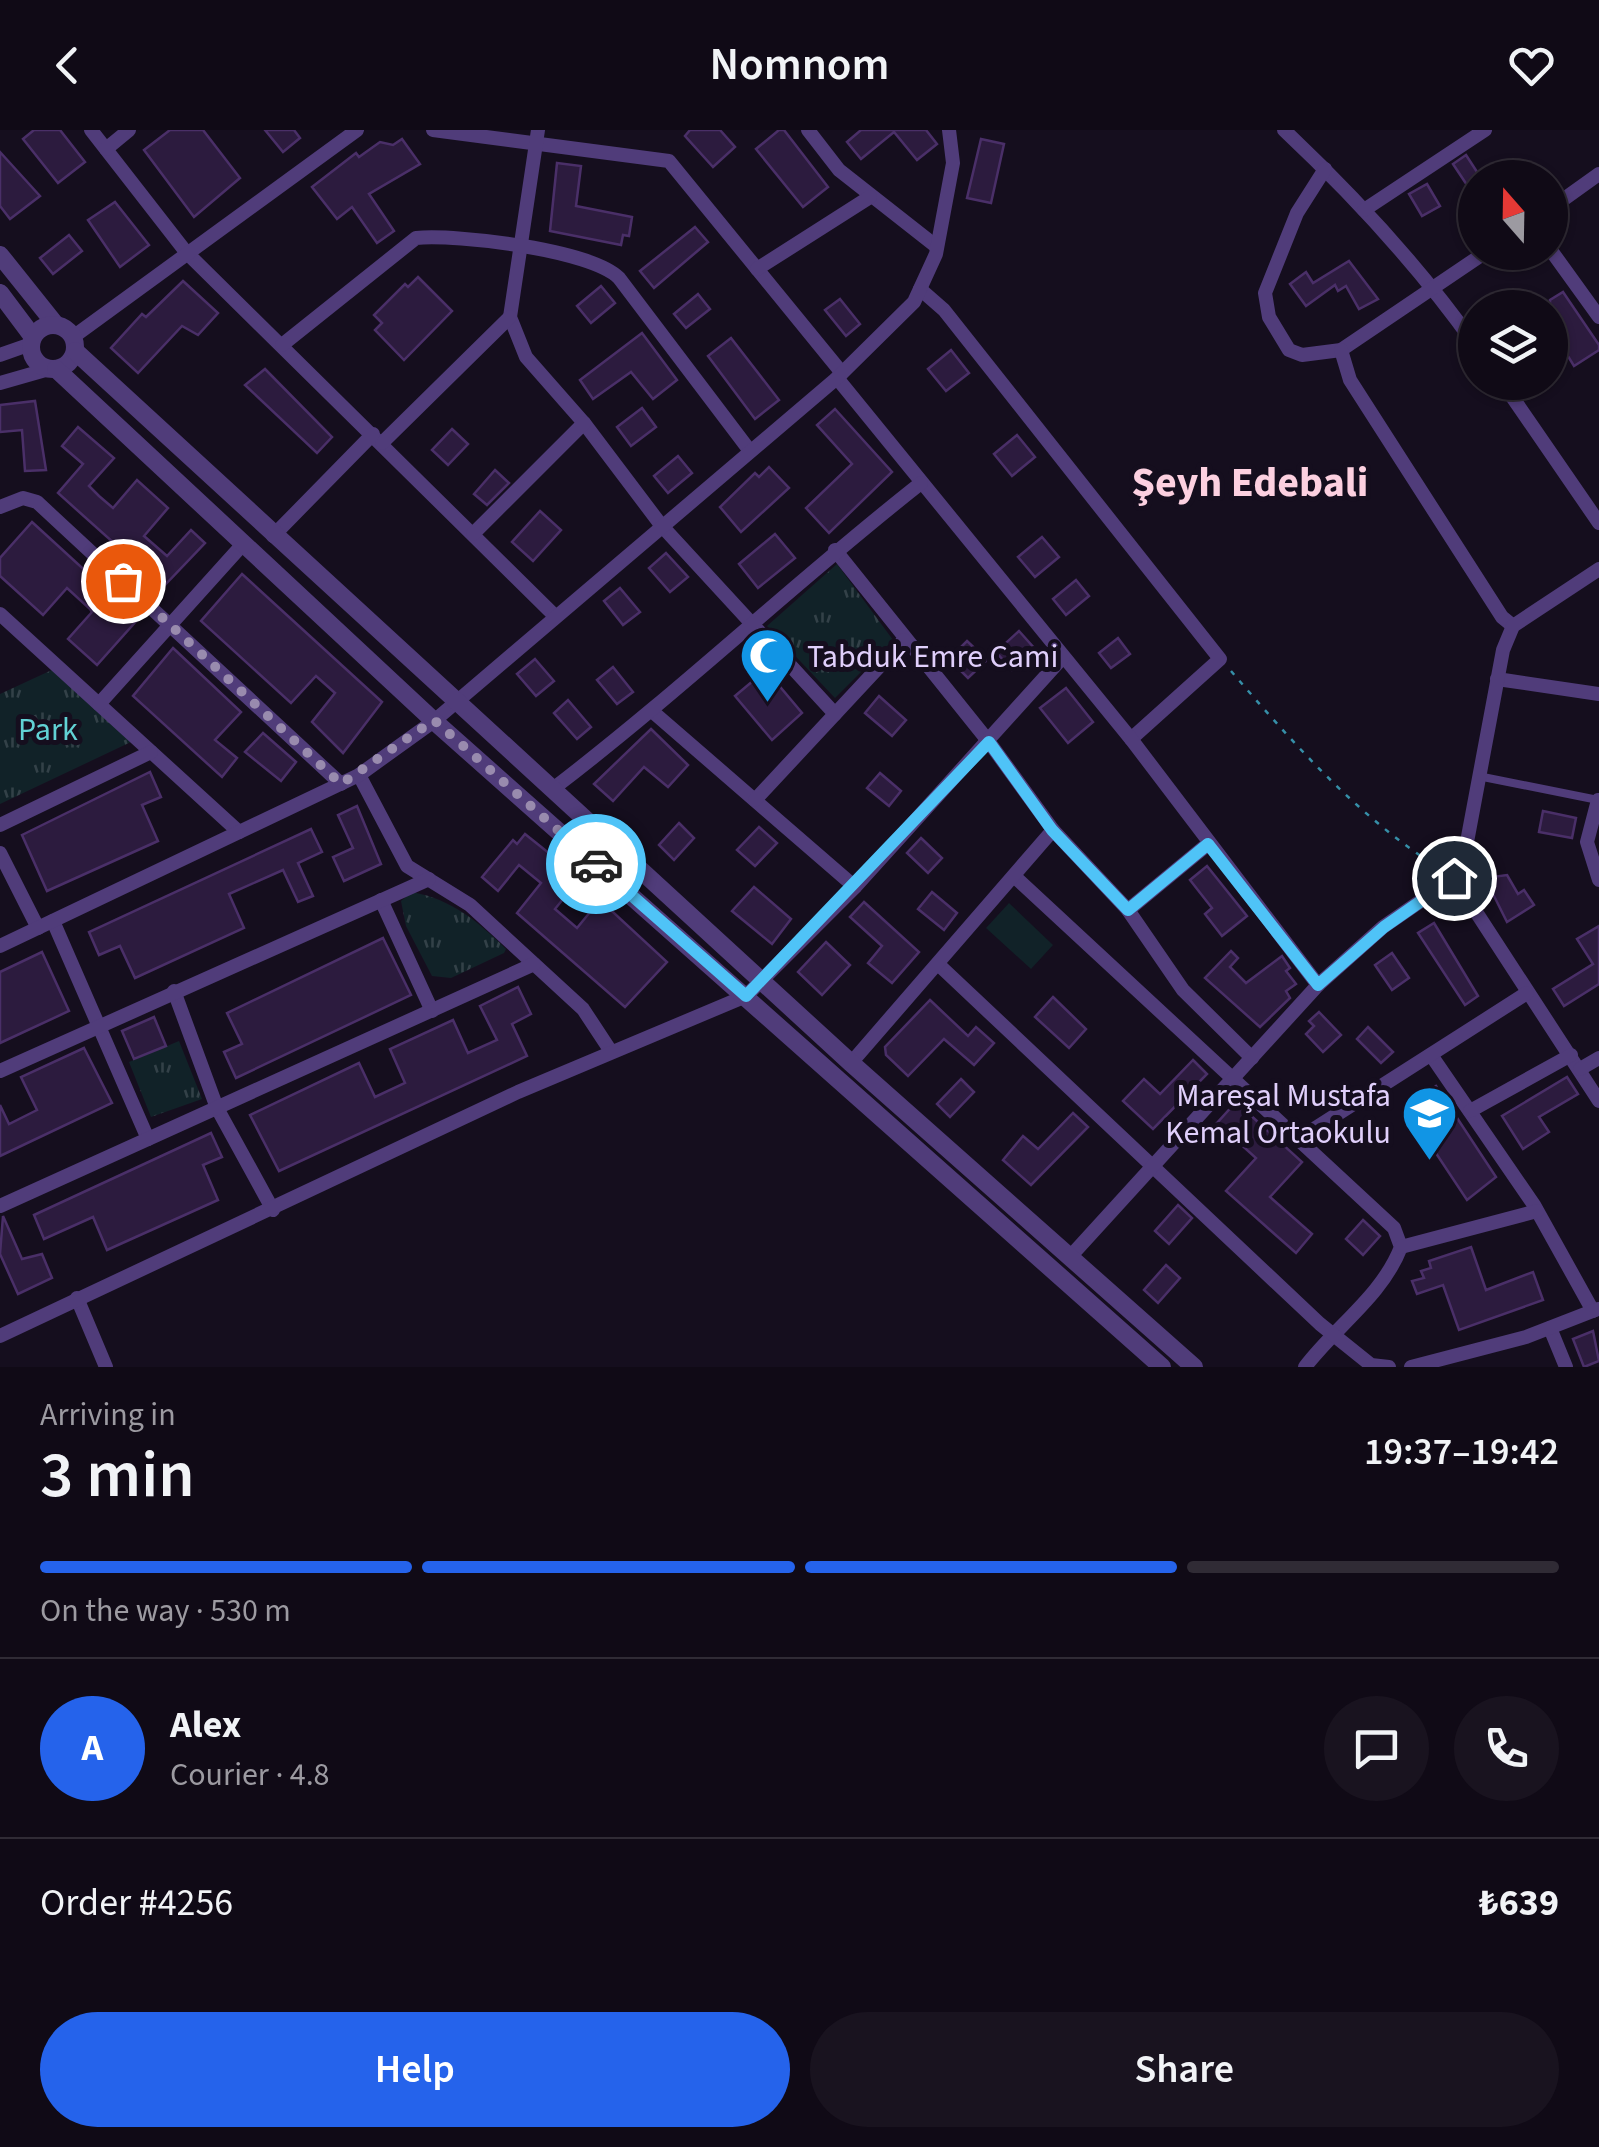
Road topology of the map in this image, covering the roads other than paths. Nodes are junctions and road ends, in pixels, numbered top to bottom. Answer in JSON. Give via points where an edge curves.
{"nodes":[{"id":1,"x":91,"y":130,"type":"edge"},
{"id":2,"x":129,"y":130,"type":"edge"},
{"id":3,"x":357,"y":130,"type":"edge"},
{"id":4,"x":432,"y":130,"type":"edge"},
{"id":5,"x":808,"y":130,"type":"edge"},
{"id":6,"x":965,"y":130,"type":"edge"},
{"id":7,"x":1284,"y":130,"type":"edge"},
{"id":8,"x":1485,"y":130,"type":"edge"},
{"id":9,"x":951,"y":136,"type":"edge"},
{"id":10,"x":536,"y":137,"type":"edge"},
{"id":11,"x":106,"y":149,"type":"junction"},
{"id":12,"x":1325,"y":169,"type":"junction"},
{"id":13,"x":1599,"y":174,"type":"edge"},
{"id":14,"x":1568,"y":196,"type":"edge"},
{"id":15,"x":870,"y":197,"type":"junction"},
{"id":16,"x":1364,"y":210,"type":"junction"},
{"id":17,"x":937,"y":247,"type":"junction"},
{"id":18,"x":518,"y":248,"type":"junction"},
{"id":19,"x":186,"y":252,"type":"junction"},
{"id":20,"x":0,"y":254,"type":"edge"},
{"id":21,"x":757,"y":269,"type":"junction"},
{"id":22,"x":1460,"y":270,"type":"edge"},
{"id":23,"x":1566,"y":270,"type":"edge"},
{"id":24,"x":1434,"y":288,"type":"junction"},
{"id":25,"x":920,"y":289,"type":"junction"},
{"id":26,"x":0,"y":293,"type":"edge"},
{"id":27,"x":510,"y":316,"type":"junction"},
{"id":28,"x":1599,"y":317,"type":"edge"},
{"id":29,"x":1458,"y":321,"type":"edge"},
{"id":30,"x":56,"y":325,"type":"junction"},
{"id":31,"x":32,"y":340,"type":"junction"},
{"id":32,"x":74,"y":344,"type":"junction"},
{"id":33,"x":282,"y":345,"type":"junction"},
{"id":34,"x":1341,"y":350,"type":"junction"},
{"id":35,"x":0,"y":355,"type":"edge"},
{"id":36,"x":53,"y":369,"type":"junction"},
{"id":37,"x":840,"y":375,"type":"junction"},
{"id":38,"x":0,"y":383,"type":"edge"},
{"id":39,"x":1514,"y":400,"type":"edge"},
{"id":40,"x":584,"y":423,"type":"junction"},
{"id":41,"x":378,"y":439,"type":"junction"},
{"id":42,"x":750,"y":451,"type":"junction"},
{"id":43,"x":921,"y":482,"type":"junction"},
{"id":44,"x":0,"y":507,"type":"edge"},
{"id":45,"x":1599,"y":523,"type":"edge"},
{"id":46,"x":661,"y":524,"type":"junction"},
{"id":47,"x":473,"y":534,"type":"junction"},
{"id":48,"x":273,"y":536,"type":"junction"},
{"id":49,"x":244,"y":543,"type":"junction"},
{"id":50,"x":835,"y":550,"type":"junction"},
{"id":51,"x":1599,"y":569,"type":"edge"},
{"id":52,"x":0,"y":614,"type":"edge"},
{"id":53,"x":554,"y":615,"type":"junction"},
{"id":54,"x":752,"y":624,"type":"junction"},
{"id":55,"x":171,"y":626,"type":"junction"},
{"id":56,"x":1513,"y":626,"type":"junction"},
{"id":57,"x":904,"y":640,"type":"junction"},
{"id":58,"x":1063,"y":657,"type":"junction"},
{"id":59,"x":1498,"y":679,"type":"junction"},
{"id":60,"x":1599,"y":694,"type":"edge"},
{"id":61,"x":456,"y":699,"type":"junction"},
{"id":62,"x":99,"y":704,"type":"junction"},
{"id":63,"x":652,"y":712,"type":"junction"},
{"id":64,"x":836,"y":714,"type":"junction"},
{"id":65,"x":434,"y":720,"type":"junction"},
{"id":66,"x":1130,"y":739,"type":"junction"},
{"id":67,"x":989,"y":742,"type":"junction"},
{"id":68,"x":151,"y":752,"type":"junction"},
{"id":69,"x":358,"y":775,"type":"junction"},
{"id":70,"x":1478,"y":776,"type":"junction"},
{"id":71,"x":341,"y":784,"type":"junction"},
{"id":72,"x":554,"y":788,"type":"junction"},
{"id":73,"x":1599,"y":792,"type":"edge"},
{"id":74,"x":755,"y":800,"type":"junction"},
{"id":75,"x":1598,"y":801,"type":"edge"},
{"id":76,"x":0,"y":826,"type":"edge"},
{"id":77,"x":1052,"y":830,"type":"junction"},
{"id":78,"x":239,"y":832,"type":"junction"},
{"id":79,"x":1208,"y":844,"type":"junction"},
{"id":80,"x":0,"y":852,"type":"edge"},
{"id":81,"x":1015,"y":877,"type":"junction"},
{"id":82,"x":1454,"y":878,"type":"junction"},
{"id":83,"x":428,"y":879,"type":"junction"},
{"id":84,"x":1599,"y":880,"type":"edge"},
{"id":85,"x":855,"y":887,"type":"junction"},
{"id":86,"x":381,"y":900,"type":"junction"},
{"id":87,"x":1128,"y":910,"type":"junction"},
{"id":88,"x":52,"y":921,"type":"junction"},
{"id":89,"x":38,"y":928,"type":"junction"},
{"id":90,"x":0,"y":946,"type":"edge"},
{"id":91,"x":534,"y":964,"type":"junction"},
{"id":92,"x":939,"y":964,"type":"junction"},
{"id":93,"x":763,"y":978,"type":"junction"},
{"id":94,"x":1318,"y":985,"type":"junction"},
{"id":95,"x":174,"y":991,"type":"junction"},
{"id":96,"x":1527,"y":993,"type":"junction"},
{"id":97,"x":746,"y":996,"type":"junction"},
{"id":98,"x":432,"y":1010,"type":"junction"},
{"id":99,"x":96,"y":1025,"type":"junction"},
{"id":100,"x":610,"y":1050,"type":"junction"},
{"id":101,"x":1431,"y":1054,"type":"junction"},
{"id":102,"x":1571,"y":1055,"type":"junction"},
{"id":103,"x":1252,"y":1058,"type":"junction"},
{"id":104,"x":1599,"y":1058,"type":"edge"},
{"id":105,"x":851,"y":1063,"type":"junction"},
{"id":106,"x":1580,"y":1069,"type":"junction"},
{"id":107,"x":0,"y":1071,"type":"edge"},
{"id":108,"x":1233,"y":1079,"type":"junction"},
{"id":109,"x":1599,"y":1101,"type":"edge"},
{"id":110,"x":217,"y":1108,"type":"junction"},
{"id":111,"x":1470,"y":1111,"type":"junction"},
{"id":112,"x":1300,"y":1138,"type":"junction"},
{"id":113,"x":148,"y":1139,"type":"junction"},
{"id":114,"x":1155,"y":1168,"type":"junction"},
{"id":115,"x":0,"y":1206,"type":"edge"},
{"id":116,"x":273,"y":1210,"type":"junction"},
{"id":117,"x":1537,"y":1211,"type":"junction"},
{"id":118,"x":1401,"y":1247,"type":"junction"},
{"id":119,"x":1069,"y":1258,"type":"junction"},
{"id":120,"x":77,"y":1298,"type":"junction"},
{"id":121,"x":1596,"y":1310,"type":"edge"},
{"id":122,"x":0,"y":1317,"type":"edge"},
{"id":123,"x":1550,"y":1328,"type":"junction"},
{"id":124,"x":1331,"y":1332,"type":"junction"},
{"id":125,"x":4,"y":1334,"type":"edge"},
{"id":126,"x":106,"y":1367,"type":"edge"},
{"id":127,"x":1162,"y":1367,"type":"edge"},
{"id":128,"x":1194,"y":1367,"type":"edge"},
{"id":129,"x":1306,"y":1367,"type":"edge"},
{"id":130,"x":1389,"y":1367,"type":"edge"},
{"id":131,"x":1411,"y":1367,"type":"edge"},
{"id":132,"x":1566,"y":1367,"type":"edge"}],
"edges":[{"from":1,"to":11,"type":"street"},
{"from":2,"to":11,"type":"street"},
{"from":3,"to":19,"type":"street"},
{"from":4,"to":10,"type":"street"},
{"from":5,"to":15,"type":"street"},
{"from":6,"to":9,"type":"street"},
{"from":7,"to":12,"type":"street"},
{"from":8,"to":16,"type":"street"},
{"from":9,"to":17,"type":"street","via":[[954,164]]},
{"from":10,"to":18,"type":"street"},
{"from":10,"to":21,"type":"street","via":[[670,160]]},
{"from":11,"to":19,"type":"street"},
{"from":12,"to":16,"type":"street"},
{"from":12,"to":34,"type":"street","via":[[1297,214],[1265,294],[1269,317],[1289,350]]},
{"from":13,"to":14,"type":"street"},
{"from":15,"to":17,"type":"street"},
{"from":15,"to":21,"type":"street"},
{"from":16,"to":24,"type":"street"},
{"from":17,"to":25,"type":"street"},
{"from":18,"to":27,"type":"street"},
{"from":18,"to":33,"type":"street","via":[[416,238]]},
{"from":18,"to":42,"type":"street","via":[[606,265]]},
{"from":19,"to":32,"type":"street"},
{"from":19,"to":33,"type":"street"},
{"from":20,"to":30,"type":"street"},
{"from":21,"to":37,"type":"street"},
{"from":22,"to":24,"type":"street"},
{"from":23,"to":28,"type":"street"},
{"from":24,"to":29,"type":"street"},
{"from":24,"to":34,"type":"street"},
{"from":25,"to":37,"type":"street"},
{"from":25,"to":66,"type":"street","via":[[944,310],[1220,659]]},
{"from":26,"to":31,"type":"street"},
{"from":27,"to":40,"type":"street","via":[[526,358]]},
{"from":27,"to":41,"type":"street"},
{"from":30,"to":31,"type":"street"},
{"from":30,"to":32,"type":"street"},
{"from":31,"to":35,"type":"street"},
{"from":31,"to":36,"type":"street","via":[[33,358]]},
{"from":32,"to":36,"type":"street","via":[[69,363]]},
{"from":32,"to":48,"type":"street"},
{"from":33,"to":41,"type":"street"},
{"from":34,"to":56,"type":"street","via":[[1350,380]]},
{"from":36,"to":38,"type":"street"},
{"from":36,"to":49,"type":"street"},
{"from":37,"to":42,"type":"street"},
{"from":37,"to":43,"type":"street"},
{"from":39,"to":45,"type":"street"},
{"from":40,"to":46,"type":"street"},
{"from":40,"to":47,"type":"street"},
{"from":41,"to":47,"type":"street"},
{"from":41,"to":48,"type":"street"},
{"from":42,"to":46,"type":"street"},
{"from":43,"to":50,"type":"street"},
{"from":43,"to":58,"type":"street"},
{"from":44,"to":55,"type":"street","via":[[23,498],[37,502]]},
{"from":46,"to":53,"type":"street"},
{"from":46,"to":54,"type":"street"},
{"from":47,"to":53,"type":"street"},
{"from":48,"to":61,"type":"street"},
{"from":49,"to":55,"type":"street"},
{"from":49,"to":65,"type":"street"},
{"from":50,"to":54,"type":"street"},
{"from":50,"to":57,"type":"street"},
{"from":51,"to":56,"type":"street"},
{"from":52,"to":62,"type":"street"},
{"from":53,"to":61,"type":"street"},
{"from":54,"to":63,"type":"street"},
{"from":54,"to":64,"type":"street"},
{"from":55,"to":62,"type":"street"},
{"from":55,"to":71,"type":"street"},
{"from":56,"to":59,"type":"street"},
{"from":57,"to":64,"type":"street"},
{"from":57,"to":67,"type":"street"},
{"from":58,"to":66,"type":"street"},
{"from":58,"to":67,"type":"street"},
{"from":59,"to":60,"type":"street"},
{"from":59,"to":70,"type":"street"},
{"from":61,"to":65,"type":"street"},
{"from":61,"to":72,"type":"street"},
{"from":62,"to":68,"type":"street"},
{"from":63,"to":72,"type":"street"},
{"from":63,"to":74,"type":"street"},
{"from":64,"to":74,"type":"street"},
{"from":65,"to":69,"type":"street"},
{"from":65,"to":97,"type":"street"},
{"from":66,"to":79,"type":"street"},
{"from":67,"to":77,"type":"street"},
{"from":67,"to":85,"type":"street"},
{"from":68,"to":76,"type":"street"},
{"from":68,"to":78,"type":"street"},
{"from":69,"to":71,"type":"street"},
{"from":69,"to":83,"type":"street","via":[[407,866]]},
{"from":70,"to":75,"type":"lane"},
{"from":70,"to":82,"type":"street","via":[[1464,858]]},
{"from":71,"to":78,"type":"street"},
{"from":72,"to":93,"type":"street"},
{"from":73,"to":75,"type":"street"},
{"from":74,"to":85,"type":"street"},
{"from":75,"to":84,"type":"street","via":[[1587,842]]},
{"from":77,"to":81,"type":"street"},
{"from":77,"to":87,"type":"street"},
{"from":78,"to":88,"type":"street"},
{"from":79,"to":87,"type":"street"},
{"from":79,"to":94,"type":"street"},
{"from":80,"to":89,"type":"street"},
{"from":81,"to":92,"type":"street"},
{"from":81,"to":108,"type":"street"},
{"from":82,"to":94,"type":"street"},
{"from":82,"to":96,"type":"street"},
{"from":83,"to":86,"type":"street"},
{"from":83,"to":91,"type":"street","via":[[470,906]]},
{"from":85,"to":93,"type":"street"},
{"from":86,"to":95,"type":"street"},
{"from":86,"to":98,"type":"street"},
{"from":87,"to":103,"type":"street","via":[[1182,990]]},
{"from":88,"to":89,"type":"street"},
{"from":88,"to":99,"type":"street"},
{"from":89,"to":90,"type":"street"},
{"from":91,"to":98,"type":"street"},
{"from":91,"to":100,"type":"street","via":[[583,1010]]},
{"from":92,"to":105,"type":"street"},
{"from":92,"to":114,"type":"street"},
{"from":93,"to":97,"type":"street"},
{"from":93,"to":105,"type":"street"},
{"from":94,"to":103,"type":"street"},
{"from":95,"to":99,"type":"street"},
{"from":95,"to":110,"type":"street"},
{"from":96,"to":101,"type":"street"},
{"from":96,"to":102,"type":"street"},
{"from":97,"to":100,"type":"street"},
{"from":97,"to":127,"type":"street"},
{"from":98,"to":110,"type":"street"},
{"from":99,"to":107,"type":"street"},
{"from":99,"to":113,"type":"street"},
{"from":100,"to":116,"type":"street"},
{"from":101,"to":111,"type":"street"},
{"from":101,"to":112,"type":"street"},
{"from":102,"to":106,"type":"street"},
{"from":102,"to":111,"type":"street"},
{"from":103,"to":108,"type":"street"},
{"from":104,"to":106,"type":"street"},
{"from":105,"to":119,"type":"street"},
{"from":106,"to":109,"type":"street"},
{"from":108,"to":112,"type":"street"},
{"from":108,"to":114,"type":"street"},
{"from":110,"to":113,"type":"street"},
{"from":110,"to":116,"type":"street"},
{"from":111,"to":117,"type":"street"},
{"from":112,"to":118,"type":"street","via":[[1381,1213]]},
{"from":113,"to":115,"type":"street"},
{"from":114,"to":119,"type":"street"},
{"from":114,"to":124,"type":"street"},
{"from":116,"to":120,"type":"street"},
{"from":117,"to":118,"type":"street"},
{"from":117,"to":121,"type":"street"},
{"from":118,"to":124,"type":"street","via":[[1379,1286]]},
{"from":119,"to":128,"type":"street"},
{"from":120,"to":125,"type":"street"},
{"from":120,"to":126,"type":"street"},
{"from":121,"to":123,"type":"street"},
{"from":122,"to":125,"type":"street"},
{"from":123,"to":131,"type":"street"},
{"from":123,"to":132,"type":"street"},
{"from":124,"to":129,"type":"street"},
{"from":124,"to":130,"type":"street","via":[[1371,1366]]}]}
